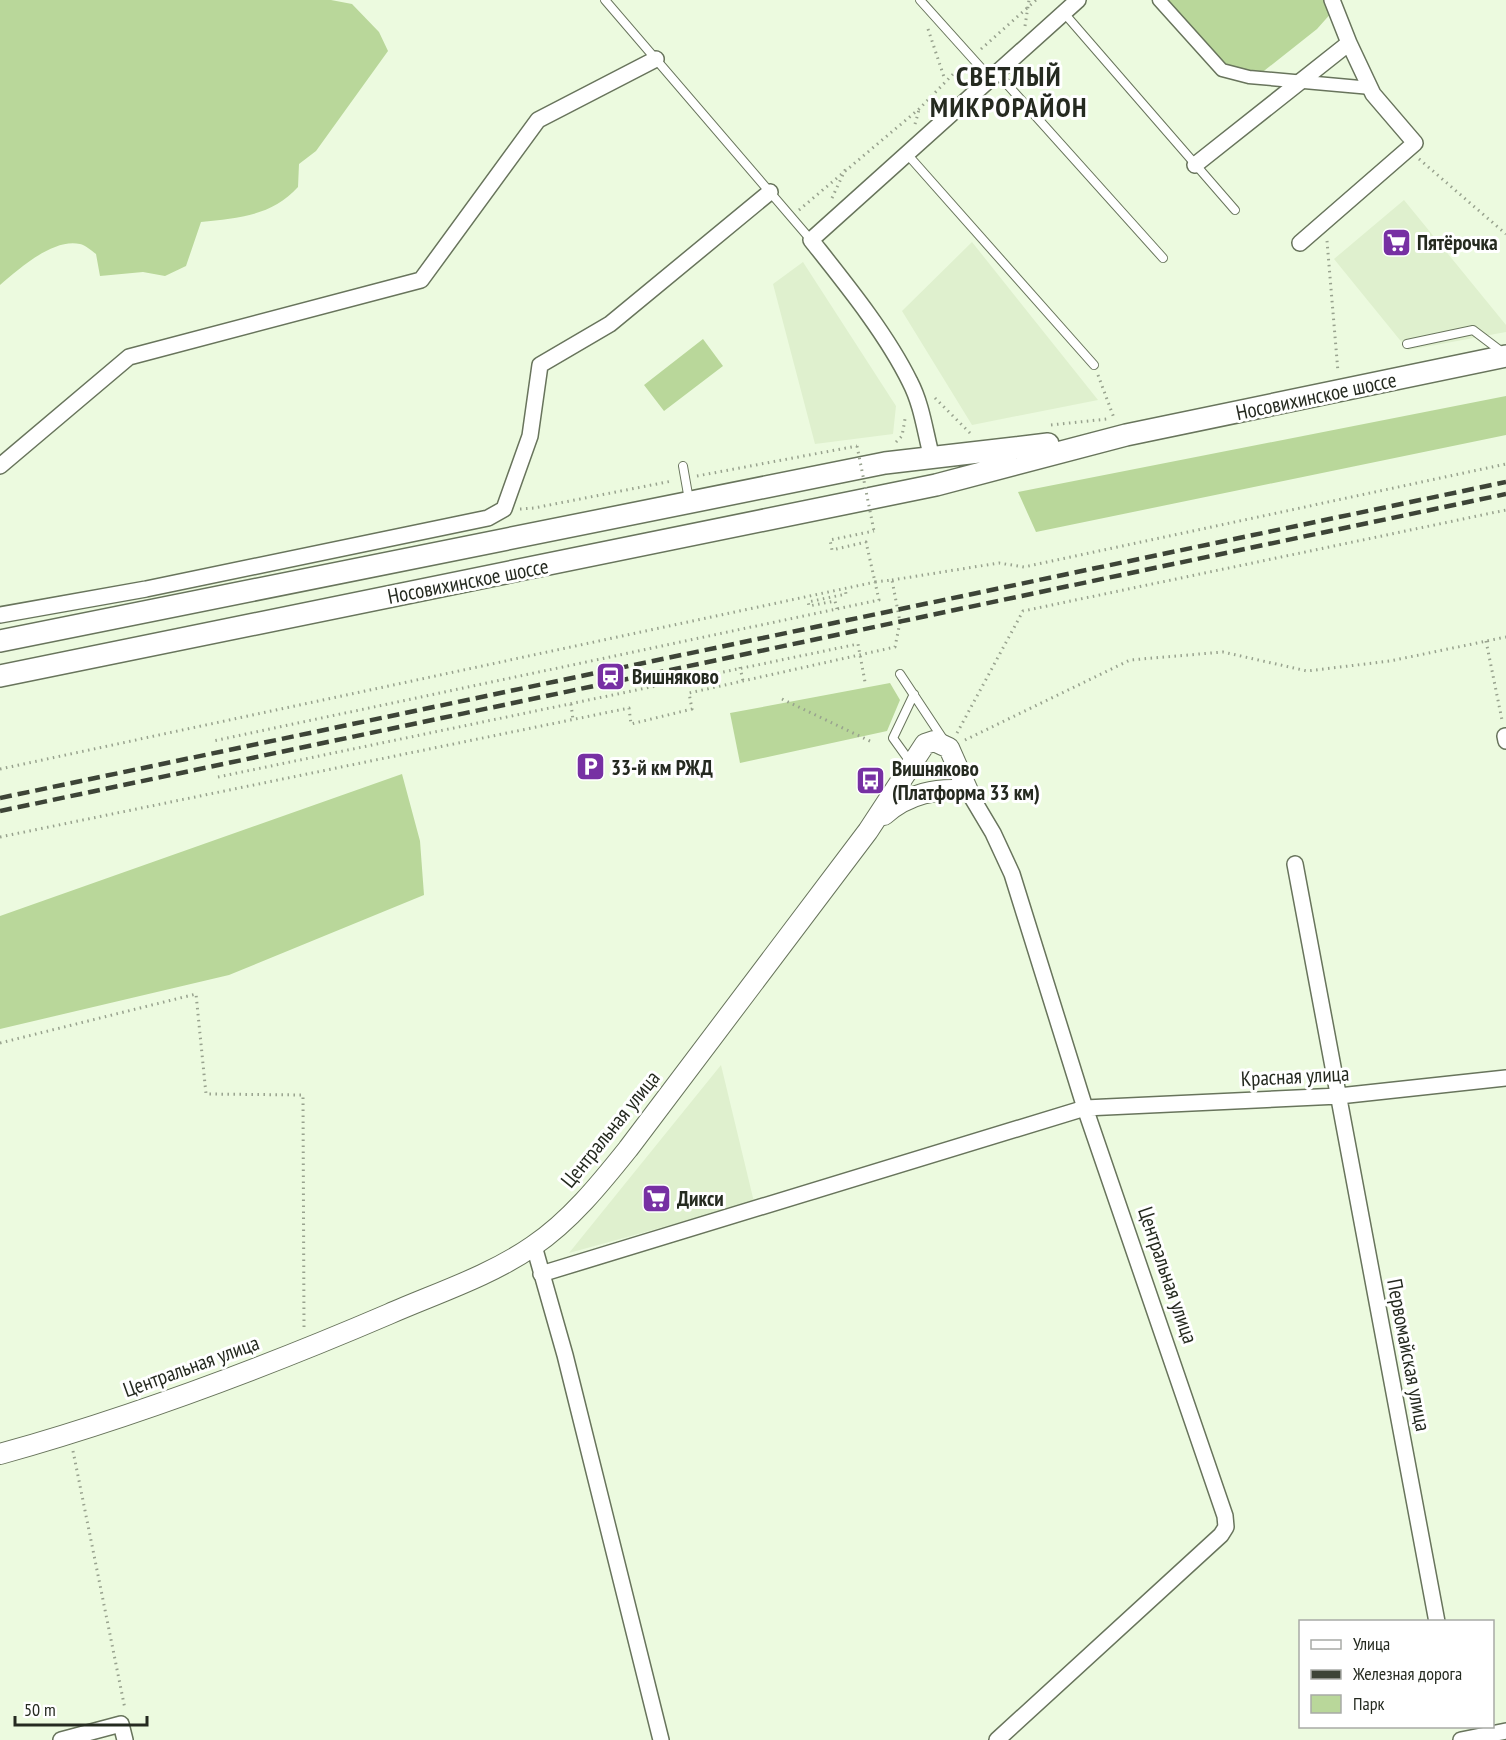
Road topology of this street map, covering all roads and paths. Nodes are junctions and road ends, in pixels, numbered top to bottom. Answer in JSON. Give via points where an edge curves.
{"nodes":[{"id":1,"x":605,"y":0,"type":"edge"},
{"id":2,"x":920,"y":0,"type":"edge"},
{"id":3,"x":1036,"y":0,"type":"edge"},
{"id":4,"x":1078,"y":0,"type":"edge"},
{"id":5,"x":1159,"y":0,"type":"edge"},
{"id":6,"x":1332,"y":0,"type":"edge"},
{"id":7,"x":1064,"y":13,"type":"junction"},
{"id":8,"x":925,"y":20,"type":"dead end"},
{"id":9,"x":1348,"y":43,"type":"junction"},
{"id":10,"x":971,"y":57,"type":"junction"},
{"id":11,"x":656,"y":59,"type":"junction"},
{"id":12,"x":994,"y":76,"type":"junction"},
{"id":13,"x":945,"y":80,"type":"junction"},
{"id":14,"x":1299,"y":82,"type":"junction"},
{"id":15,"x":1371,"y":88,"type":"junction"},
{"id":16,"x":919,"y":109,"type":"junction"},
{"id":17,"x":1408,"y":149,"type":"junction"},
{"id":18,"x":907,"y":154,"type":"junction"},
{"id":19,"x":1195,"y":165,"type":"junction"},
{"id":20,"x":770,"y":192,"type":"junction"},
{"id":21,"x":1235,"y":210,"type":"dead end"},
{"id":22,"x":791,"y":217,"type":"junction"},
{"id":23,"x":1325,"y":221,"type":"junction"},
{"id":24,"x":1506,"y":234,"type":"edge"},
{"id":25,"x":811,"y":240,"type":"junction"},
{"id":26,"x":1300,"y":243,"type":"dead end"},
{"id":27,"x":1163,"y":258,"type":"dead end"},
{"id":28,"x":1407,"y":344,"type":"dead end"},
{"id":29,"x":1506,"y":356,"type":"edge"},
{"id":30,"x":1094,"y":365,"type":"joint"},
{"id":31,"x":1339,"y":376,"type":"dead end"},
{"id":32,"x":933,"y":397,"type":"dead end"},
{"id":33,"x":1122,"y":423,"type":"junction"},
{"id":34,"x":1047,"y":425,"type":"dead end"},
{"id":35,"x":979,"y":432,"type":"dead end"},
{"id":36,"x":932,"y":458,"type":"junction"},
{"id":37,"x":1506,"y":464,"type":"edge"},
{"id":38,"x":0,"y":466,"type":"edge"},
{"id":39,"x":683,"y":466,"type":"dead end"},
{"id":40,"x":685,"y":478,"type":"junction"},
{"id":41,"x":936,"y":485,"type":"junction"},
{"id":42,"x":690,"y":502,"type":"junction"},
{"id":43,"x":504,"y":509,"type":"junction"},
{"id":44,"x":1506,"y":510,"type":"edge"},
{"id":45,"x":892,"y":579,"type":"junction"},
{"id":46,"x":875,"y":582,"type":"junction"},
{"id":47,"x":845,"y":589,"type":"junction"},
{"id":48,"x":837,"y":609,"type":"junction"},
{"id":49,"x":0,"y":615,"type":"edge"},
{"id":50,"x":1506,"y":637,"type":"edge"},
{"id":51,"x":0,"y":641,"type":"edge"},
{"id":52,"x":1486,"y":641,"type":"junction"},
{"id":53,"x":861,"y":656,"type":"junction"},
{"id":54,"x":740,"y":667,"type":"junction"},
{"id":55,"x":900,"y":674,"type":"dead end"},
{"id":56,"x":0,"y":676,"type":"edge"},
{"id":57,"x":743,"y":681,"type":"junction"},
{"id":58,"x":865,"y":682,"type":"dead end"},
{"id":59,"x":914,"y":694,"type":"junction"},
{"id":60,"x":782,"y":699,"type":"dead end"},
{"id":61,"x":571,"y":703,"type":"junction"},
{"id":62,"x":573,"y":720,"type":"junction"},
{"id":63,"x":1505,"y":736,"type":"edge"},
{"id":64,"x":213,"y":741,"type":"dead end"},
{"id":65,"x":1506,"y":741,"type":"edge"},
{"id":66,"x":872,"y":742,"type":"dead end"},
{"id":67,"x":949,"y":748,"type":"junction"},
{"id":68,"x":912,"y":764,"type":"junction"},
{"id":69,"x":0,"y":769,"type":"edge"},
{"id":70,"x":218,"y":777,"type":"dead end"},
{"id":71,"x":968,"y":791,"type":"junction"},
{"id":72,"x":868,"y":831,"type":"junction"},
{"id":73,"x":0,"y":837,"type":"edge"},
{"id":74,"x":1295,"y":864,"type":"dead end"},
{"id":75,"x":0,"y":1043,"type":"edge"},
{"id":76,"x":1506,"y":1078,"type":"edge"},
{"id":77,"x":1339,"y":1096,"type":"junction"},
{"id":78,"x":1085,"y":1108,"type":"junction"},
{"id":79,"x":534,"y":1246,"type":"junction"},
{"id":80,"x":541,"y":1274,"type":"junction"},
{"id":81,"x":304,"y":1351,"type":"junction"},
{"id":82,"x":70,"y":1435,"type":"junction"},
{"id":83,"x":0,"y":1454,"type":"edge"},
{"id":84,"x":1437,"y":1620,"type":"edge"},
{"id":85,"x":121,"y":1724,"type":"junction"},
{"id":86,"x":1506,"y":1731,"type":"edge"},
{"id":87,"x":61,"y":1740,"type":"edge"},
{"id":88,"x":125,"y":1740,"type":"edge"},
{"id":89,"x":661,"y":1740,"type":"edge"},
{"id":90,"x":997,"y":1740,"type":"edge"},
{"id":91,"x":1460,"y":1740,"type":"edge"}],
"edges":[{"from":1,"to":11,"type":"lane"},
{"from":2,"to":10,"type":"lane"},
{"from":3,"to":10,"type":"path"},
{"from":4,"to":7,"type":"street"},
{"from":5,"to":14,"type":"street","via":[[1222,70]]},
{"from":6,"to":9,"type":"street"},
{"from":7,"to":12,"type":"street"},
{"from":7,"to":19,"type":"lane"},
{"from":8,"to":13,"type":"path"},
{"from":9,"to":14,"type":"street"},
{"from":9,"to":15,"type":"street"},
{"from":10,"to":12,"type":"lane"},
{"from":10,"to":13,"type":"path"},
{"from":11,"to":20,"type":"lane"},
{"from":11,"to":38,"type":"street","via":[[538,120],[421,280],[129,357]]},
{"from":12,"to":18,"type":"street"},
{"from":12,"to":27,"type":"lane"},
{"from":13,"to":16,"type":"path"},
{"from":14,"to":15,"type":"street"},
{"from":14,"to":19,"type":"street"},
{"from":15,"to":17,"type":"street","via":[[1415,143]]},
{"from":16,"to":18,"type":"path"},
{"from":16,"to":22,"type":"path"},
{"from":17,"to":23,"type":"street"},
{"from":17,"to":24,"type":"path"},
{"from":18,"to":25,"type":"street"},
{"from":18,"to":30,"type":"lane"},
{"from":19,"to":21,"type":"lane"},
{"from":20,"to":22,"type":"lane"},
{"from":20,"to":43,"type":"street","via":[[610,324],[540,365],[530,436]]},
{"from":22,"to":25,"type":"lane"},
{"from":23,"to":26,"type":"street"},
{"from":23,"to":31,"type":"path"},
{"from":25,"to":36,"type":"street","via":[[910,381]]},
{"from":28,"to":29,"type":"lane","via":[[1473,330]]},
{"from":29,"to":33,"type":"main road","name":"Носовихинское шоссе"},
{"from":30,"to":33,"type":"path"},
{"from":32,"to":35,"type":"path","via":[[968,434]]},
{"from":33,"to":34,"type":"path"},
{"from":33,"to":36,"type":"main road","name":"Носовихинское шоссе"},
{"from":33,"to":41,"type":"main road","name":"Носовихинское шоссе"},
{"from":36,"to":41,"type":"street"},
{"from":36,"to":42,"type":"main road","name":"Носовихинское шоссе","via":[[885,463]]},
{"from":37,"to":45,"type":"path","via":[[1024,567],[999,563]]},
{"from":39,"to":40,"type":"lane"},
{"from":40,"to":42,"type":"lane"},
{"from":40,"to":43,"type":"path","via":[[534,508]]},
{"from":40,"to":46,"type":"path","bridge":true,"via":[[857,446],[874,531],[830,540],[832,550],[866,542]]},
{"from":41,"to":56,"type":"main road","name":"Носовихинское шоссе"},
{"from":42,"to":51,"type":"main road","name":"Носовихинское шоссе"},
{"from":43,"to":49,"type":"street","via":[[488,518]]},
{"from":44,"to":67,"type":"path","via":[[1023,611]]},
{"from":45,"to":46,"type":"path"},
{"from":45,"to":53,"type":"path","via":[[900,622],[895,647]]},
{"from":46,"to":47,"type":"path"},
{"from":46,"to":48,"type":"path","via":[[879,600]]},
{"from":47,"to":48,"type":"path","via":[[846,594],[808,602],[809,606],[835,601]]},
{"from":47,"to":69,"type":"path"},
{"from":48,"to":64,"type":"path"},
{"from":50,"to":52,"type":"path"},
{"from":52,"to":63,"type":"path"},
{"from":52,"to":67,"type":"path","via":[[1390,661],[1307,671],[1223,652],[1130,660]]},
{"from":53,"to":54,"type":"path","via":[[858,644]]},
{"from":53,"to":57,"type":"path"},
{"from":53,"to":58,"type":"path"},
{"from":54,"to":57,"type":"path"},
{"from":54,"to":61,"type":"path"},
{"from":55,"to":59,"type":"lane"},
{"from":57,"to":62,"type":"path","via":[[689,693],[692,709],[631,724],[629,708]]},
{"from":59,"to":67,"type":"lane"},
{"from":59,"to":68,"type":"lane","via":[[893,738]]},
{"from":60,"to":66,"type":"path"},
{"from":61,"to":62,"type":"path"},
{"from":61,"to":70,"type":"path"},
{"from":62,"to":73,"type":"path"},
{"from":63,"to":65,"type":"street"},
{"from":67,"to":68,"type":"street","name":"Центральная улица","via":[[934,741],[925,744]]},
{"from":67,"to":71,"type":"street","name":"Центральная улица"},
{"from":68,"to":72,"type":"street","name":"Центральная улица"},
{"from":71,"to":72,"type":"street","via":[[949,788],[919,795],[889,810]]},
{"from":71,"to":78,"type":"street","name":"Центральная улица","via":[[1012,874]]},
{"from":72,"to":79,"type":"street","name":"Центральная улица","via":[[599,1185]]},
{"from":74,"to":77,"type":"street","name":"Первомайская улица"},
{"from":75,"to":81,"type":"path","via":[[196,994],[206,1094],[303,1095]]},
{"from":76,"to":77,"type":"street","name":"Красная улица"},
{"from":77,"to":78,"type":"street","name":"Красная улица"},
{"from":77,"to":84,"type":"street","name":"Первомайская улица"},
{"from":78,"to":80,"type":"street","name":"Красная улица"},
{"from":78,"to":90,"type":"street","name":"Центральная улица","via":[[1226,1527]]},
{"from":79,"to":80,"type":"street"},
{"from":79,"to":81,"type":"street","name":"Центральная улица","via":[[500,1267]]},
{"from":80,"to":89,"type":"street","via":[[565,1355]]},
{"from":81,"to":82,"type":"street","name":"Центральная улица"},
{"from":82,"to":83,"type":"street","name":"Центральная улица"},
{"from":82,"to":85,"type":"path","via":[[126,1705]]},
{"from":85,"to":87,"type":"street"},
{"from":85,"to":88,"type":"street"},
{"from":86,"to":91,"type":"street"}]}
